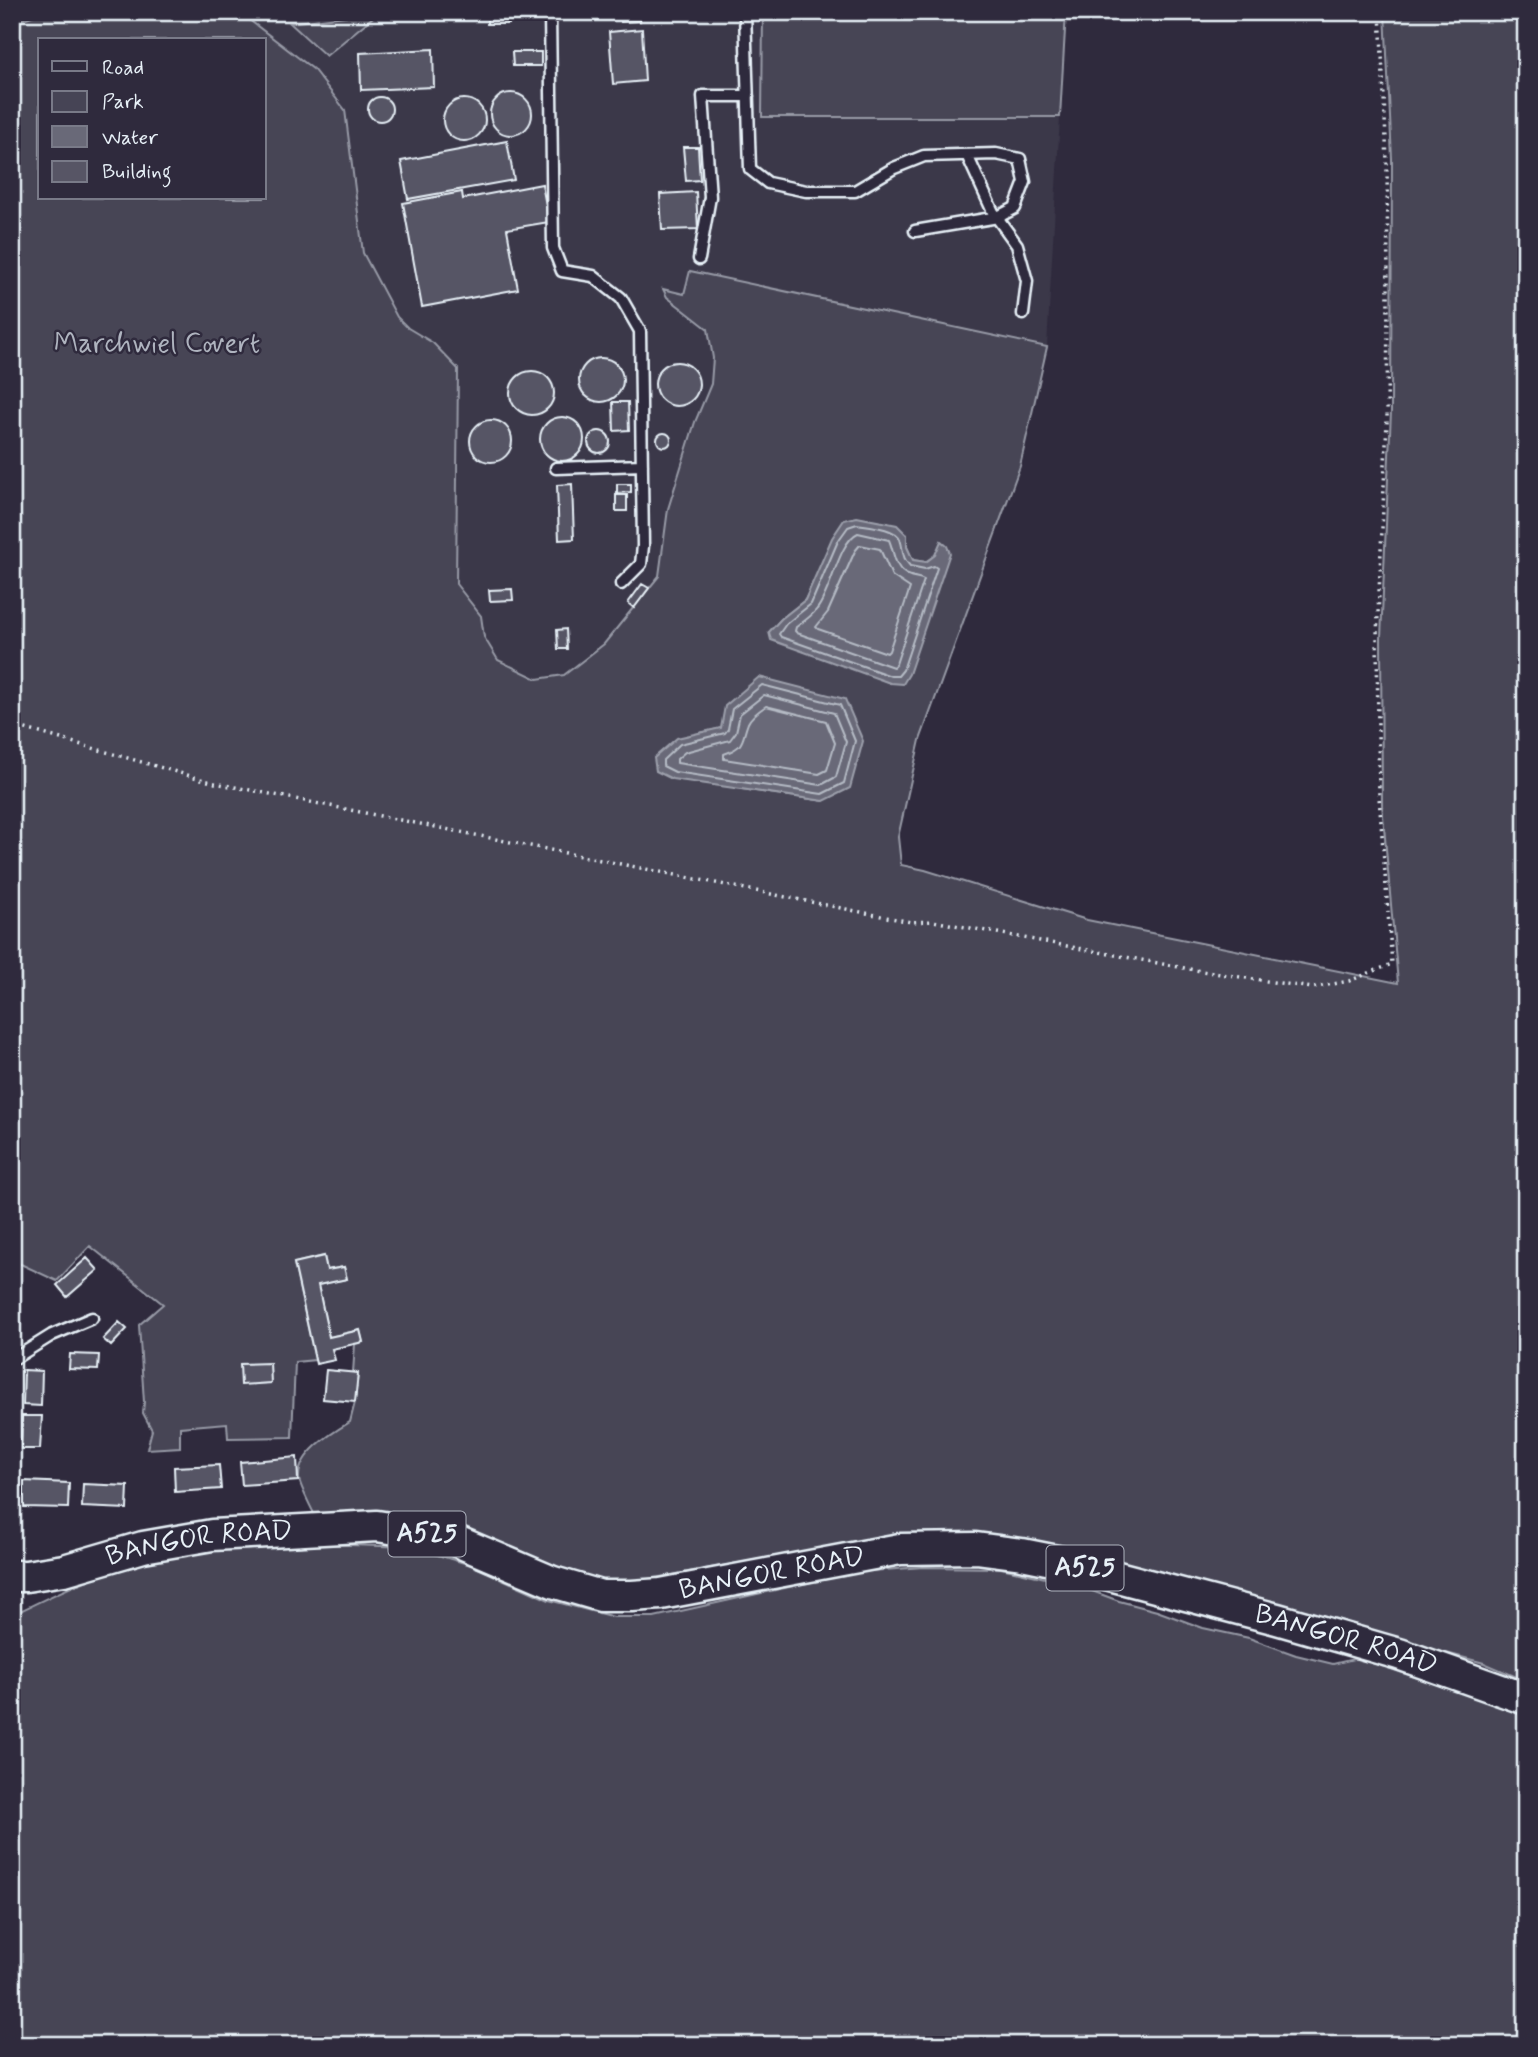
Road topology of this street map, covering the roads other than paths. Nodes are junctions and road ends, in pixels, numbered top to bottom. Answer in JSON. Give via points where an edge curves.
{"nodes":[{"id":1,"x":550,"y":12,"type":"edge"},
{"id":2,"x":745,"y":12,"type":"edge"},
{"id":3,"x":748,"y":96,"type":"junction"},
{"id":4,"x":967,"y":155,"type":"junction"},
{"id":5,"x":998,"y":217,"type":"junction"},
{"id":6,"x":915,"y":231,"type":"dead end"},
{"id":7,"x":699,"y":259,"type":"dead end"},
{"id":8,"x":1023,"y":314,"type":"dead end"},
{"id":9,"x":642,"y":465,"type":"junction"},
{"id":10,"x":556,"y":468,"type":"dead end"},
{"id":11,"x":621,"y":584,"type":"dead end"},
{"id":12,"x":92,"y":1318,"type":"dead end"},
{"id":13,"x":12,"y":1360,"type":"edge"},
{"id":14,"x":12,"y":1576,"type":"edge"},
{"id":15,"x":1526,"y":1699,"type":"edge"}],
"edges":[{"from":1,"to":9,"type":"lane","via":[[553,248],[562,271],[593,276],[621,298],[640,331]]},
{"from":2,"to":3,"type":"lane"},
{"from":3,"to":4,"type":"lane","via":[[750,169],[768,183],[806,191],[855,191],[924,156]]},
{"from":3,"to":7,"type":"lane","via":[[703,96],[710,197]]},
{"from":4,"to":5,"type":"lane"},
{"from":4,"to":5,"type":"lane","via":[[1020,159],[1025,182],[1015,208]]},
{"from":5,"to":6,"type":"lane"},
{"from":5,"to":8,"type":"lane","via":[[1017,245],[1027,281]]},
{"from":9,"to":10,"type":"lane"},
{"from":9,"to":11,"type":"lane","via":[[641,564]]},
{"from":12,"to":13,"type":"lane","via":[[52,1335]]},
{"from":14,"to":15,"type":"main road","name":"BANGOR ROAD","number":"A525","via":[[64,1570],[143,1547],[212,1535],[377,1526],[447,1537],[553,1582],[601,1595],[661,1594],[900,1549],[976,1548],[1057,1560],[1277,1619],[1399,1654]]}]}
